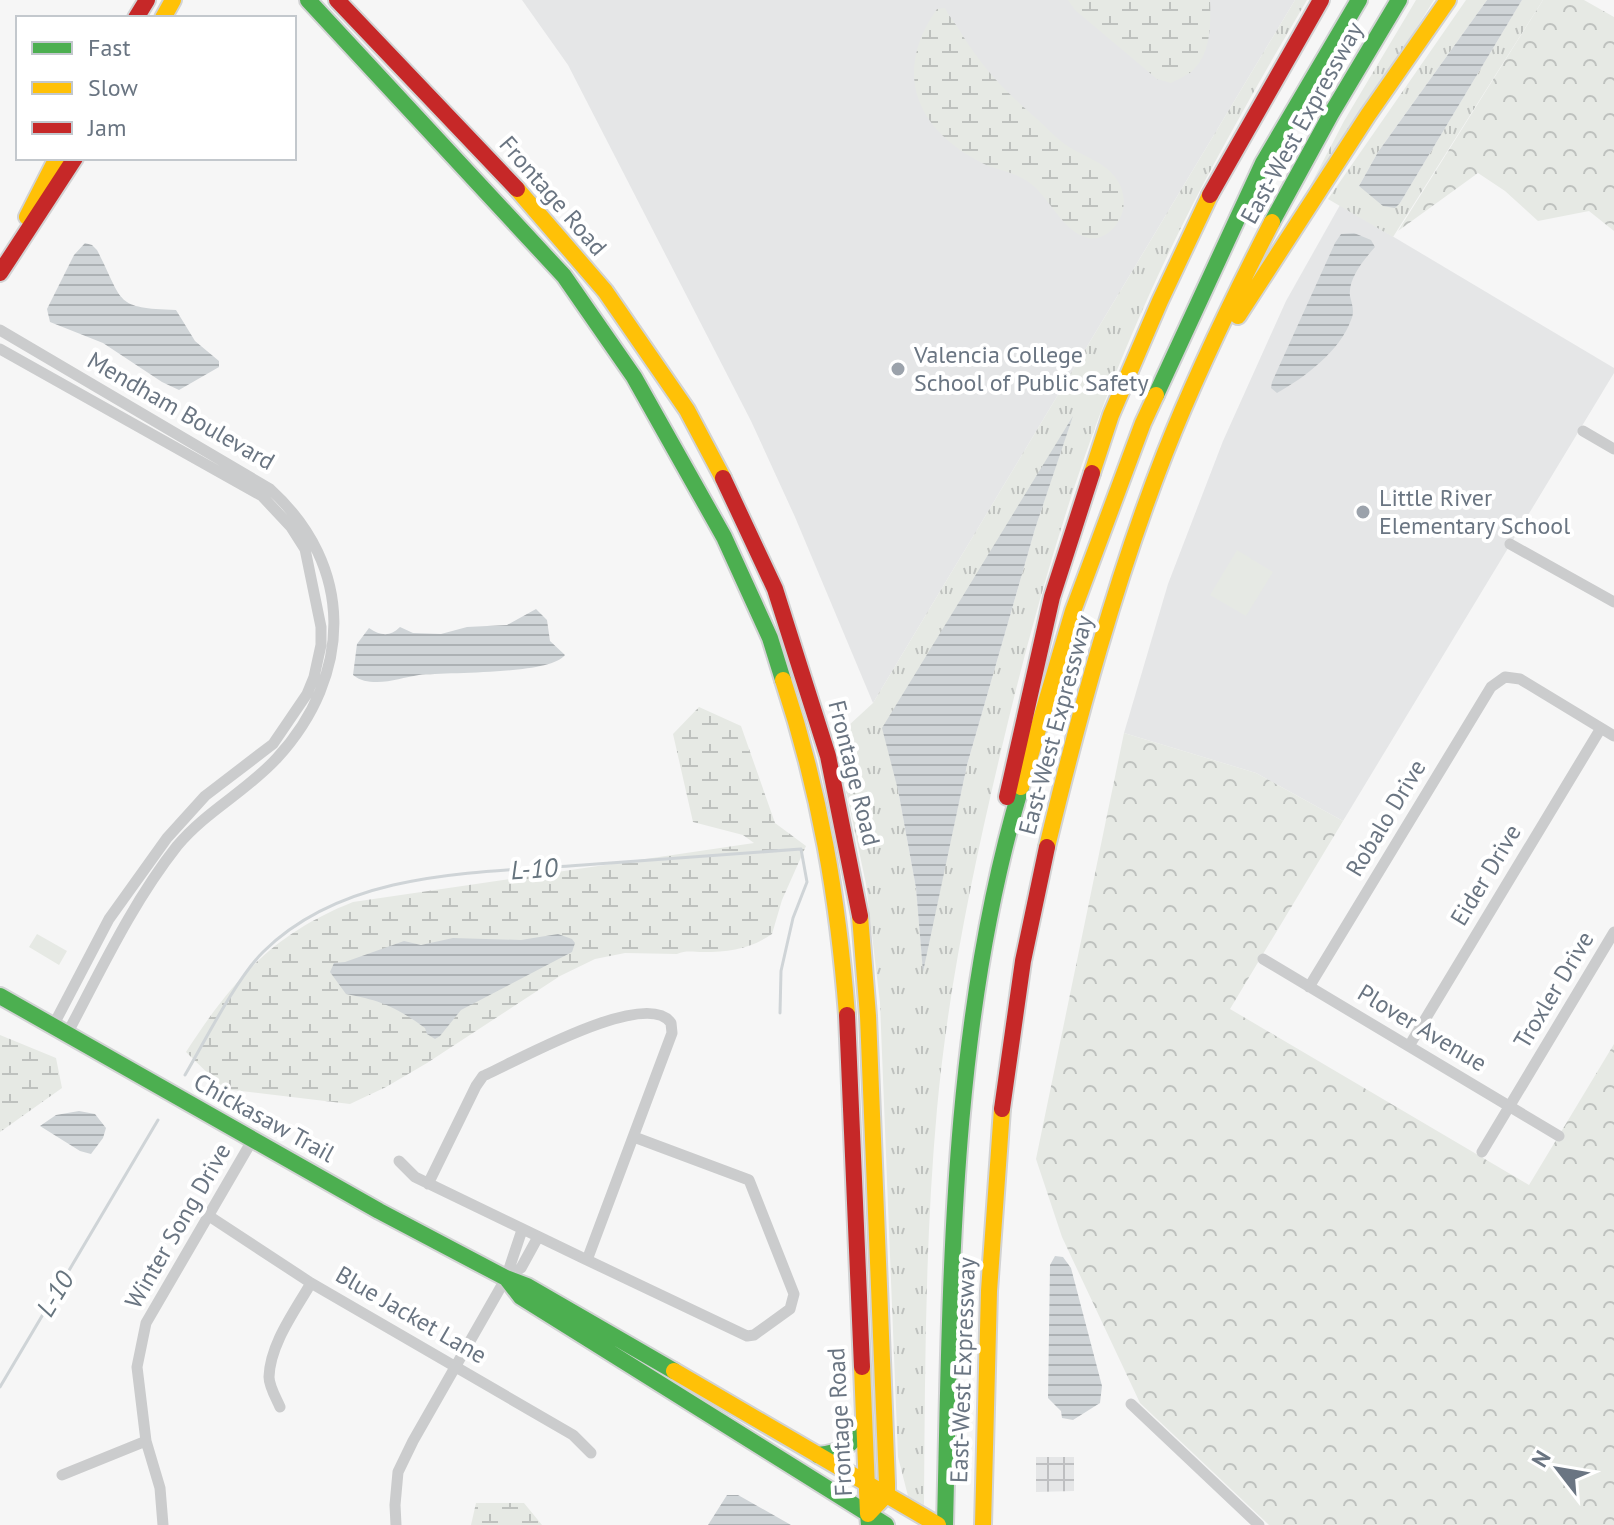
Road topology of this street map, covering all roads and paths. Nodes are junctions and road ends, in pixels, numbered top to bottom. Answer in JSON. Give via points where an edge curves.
{"nodes":[{"id":1,"x":308,"y":0,"type":"edge"},
{"id":2,"x":337,"y":0,"type":"edge"},
{"id":3,"x":1321,"y":0,"type":"edge"},
{"id":4,"x":1359,"y":0,"type":"edge"},
{"id":5,"x":1399,"y":0,"type":"edge"},
{"id":6,"x":1448,"y":0,"type":"edge"},
{"id":7,"x":56,"y":160,"type":"edge"},
{"id":8,"x":74,"y":160,"type":"edge"},
{"id":9,"x":11,"y":255,"type":"junction"},
{"id":10,"x":0,"y":273,"type":"edge"},
{"id":11,"x":0,"y":330,"type":"edge"},
{"id":12,"x":0,"y":349,"type":"edge"},
{"id":13,"x":1193,"y":387,"type":"junction"},
{"id":14,"x":1583,"y":431,"type":"dead end"},
{"id":15,"x":1614,"y":449,"type":"edge"},
{"id":16,"x":1510,"y":544,"type":"dead end"},
{"id":17,"x":1614,"y":602,"type":"edge"},
{"id":18,"x":1601,"y":728,"type":"junction"},
{"id":19,"x":1614,"y":736,"type":"edge"},
{"id":20,"x":1614,"y":932,"type":"edge"},
{"id":21,"x":1263,"y":959,"type":"dead end"},
{"id":22,"x":979,"y":962,"type":"junction"},
{"id":23,"x":1309,"y":987,"type":"junction"},
{"id":24,"x":0,"y":996,"type":"edge"},
{"id":25,"x":60,"y":1030,"type":"junction"},
{"id":26,"x":1409,"y":1046,"type":"junction"},
{"id":27,"x":1510,"y":1106,"type":"junction"},
{"id":28,"x":1559,"y":1136,"type":"dead end"},
{"id":29,"x":634,"y":1137,"type":"junction"},
{"id":30,"x":253,"y":1139,"type":"junction"},
{"id":31,"x":1482,"y":1152,"type":"dead end"},
{"id":32,"x":399,"y":1161,"type":"dead end"},
{"id":33,"x":428,"y":1184,"type":"junction"},
{"id":34,"x":209,"y":1216,"type":"junction"},
{"id":35,"x":522,"y":1230,"type":"junction"},
{"id":36,"x":538,"y":1237,"type":"junction"},
{"id":37,"x":587,"y":1260,"type":"junction"},
{"id":38,"x":506,"y":1278,"type":"junction"},
{"id":39,"x":311,"y":1283,"type":"junction"},
{"id":40,"x":456,"y":1365,"type":"junction"},
{"id":41,"x":1131,"y":1404,"type":"dead end"},
{"id":42,"x":280,"y":1407,"type":"dead end"},
{"id":43,"x":863,"y":1423,"type":"junction"},
{"id":44,"x":146,"y":1441,"type":"junction"},
{"id":45,"x":591,"y":1453,"type":"dead end"},
{"id":46,"x":818,"y":1455,"type":"junction"},
{"id":47,"x":62,"y":1475,"type":"dead end"},
{"id":48,"x":867,"y":1484,"type":"junction"},
{"id":49,"x":887,"y":1494,"type":"junction"},
{"id":50,"x":868,"y":1520,"type":"edge"},
{"id":51,"x":163,"y":1525,"type":"edge"},
{"id":52,"x":396,"y":1525,"type":"edge"},
{"id":53,"x":886,"y":1525,"type":"edge"},
{"id":54,"x":938,"y":1525,"type":"edge"},
{"id":55,"x":945,"y":1525,"type":"edge"},
{"id":56,"x":983,"y":1525,"type":"edge"},
{"id":57,"x":1259,"y":1525,"type":"edge"}],
"edges":[{"from":1,"to":43,"type":"main road","name":"Frontage Road","via":[[564,276],[662,424],[724,537],[770,638],[800,731],[840,927]]},
{"from":2,"to":49,"type":"main road","name":"Frontage Road","via":[[503,172],[605,291],[687,410],[775,589],[828,756],[859,901]]},
{"from":3,"to":22,"type":"main road","via":[[1200,213],[1111,415],[1052,597],[1012,764]]},
{"from":4,"to":22,"type":"main road","name":"East-West Expressway","via":[[1263,163],[1143,423],[1073,611],[1017,800]]},
{"from":5,"to":13,"type":"main road","name":"East-West Expressway","via":[[1309,152]]},
{"from":6,"to":13,"type":"main road"},
{"from":7,"to":9,"type":"main road"},
{"from":8,"to":9,"type":"main road"},
{"from":9,"to":10,"type":"main road"},
{"from":11,"to":25,"type":"street","name":"Mendham Boulevard","via":[[270,489],[314,545],[333,607],[329,672],[299,731],[271,765],[206,816],[169,856]]},
{"from":12,"to":25,"type":"street","name":"Mendham Boulevard","via":[[262,496],[305,549],[321,627],[314,677],[292,718],[263,753],[199,802],[167,838],[109,919]]},
{"from":13,"to":56,"type":"main road","name":"East-West Expressway","via":[[1129,550],[1061,786],[1031,922],[1008,1056],[992,1211]]},
{"from":14,"to":15,"type":"street"},
{"from":16,"to":17,"type":"street"},
{"from":18,"to":19,"type":"street"},
{"from":18,"to":23,"type":"street","name":"Robalo Drive","via":[[1520,679],[1505,677],[1491,687]]},
{"from":18,"to":26,"type":"street","name":"Eider Drive"},
{"from":20,"to":27,"type":"street","name":"Troxler Drive"},
{"from":21,"to":23,"type":"street","name":"Plover Avenue"},
{"from":22,"to":55,"type":"main road","name":"East-West Expressway","via":[[952,1246]]},
{"from":23,"to":26,"type":"street","name":"Plover Avenue"},
{"from":24,"to":25,"type":"main road","name":"Chickasaw Trail"},
{"from":25,"to":30,"type":"main road","name":"Chickasaw Trail"},
{"from":26,"to":27,"type":"street","name":"Plover Avenue"},
{"from":27,"to":28,"type":"street","name":"Plover Avenue"},
{"from":27,"to":31,"type":"street","name":"Troxler Drive"},
{"from":29,"to":33,"type":"street","via":[[672,1033],[670,1019],[658,1013],[612,1017],[483,1076]]},
{"from":29,"to":37,"type":"street"},
{"from":29,"to":37,"type":"street","via":[[749,1180],[792,1287],[793,1306],[747,1336]]},
{"from":30,"to":34,"type":"street","name":"Winter Song Drive"},
{"from":30,"to":38,"type":"main road","name":"Chickasaw Trail"},
{"from":32,"to":33,"type":"street"},
{"from":33,"to":35,"type":"street"},
{"from":34,"to":39,"type":"street","name":"Blue Jacket Lane"},
{"from":34,"to":44,"type":"street","name":"Winter Song Drive","via":[[146,1323],[137,1367]]},
{"from":35,"to":36,"type":"street"},
{"from":35,"to":38,"type":"street"},
{"from":36,"to":37,"type":"street"},
{"from":36,"to":38,"type":"street","via":[[521,1268]]},
{"from":38,"to":40,"type":"street"},
{"from":38,"to":46,"type":"main road","name":"Chickasaw Trail"},
{"from":38,"to":50,"type":"main road","name":"Chickasaw Trail","via":[[521,1297],[754,1440]]},
{"from":39,"to":40,"type":"street","name":"Blue Jacket Lane"},
{"from":39,"to":42,"type":"street","via":[[272,1360],[268,1380]]},
{"from":40,"to":45,"type":"street","name":"Blue Jacket Lane","via":[[573,1435]]},
{"from":40,"to":52,"type":"street","via":[[398,1472]]},
{"from":41,"to":57,"type":"street"},
{"from":43,"to":46,"type":"main road","via":[[845,1451]]},
{"from":43,"to":48,"type":"main road","name":"Frontage Road"},
{"from":44,"to":47,"type":"street"},
{"from":44,"to":51,"type":"street","name":"Winter Song Drive","via":[[160,1488]]},
{"from":46,"to":48,"type":"main road","name":"Chickasaw Trail"},
{"from":48,"to":49,"type":"main road","name":"Chickasaw Trail"},
{"from":48,"to":50,"type":"main road","name":"Frontage Road"},
{"from":49,"to":50,"type":"main road","name":"Frontage Road"},
{"from":49,"to":54,"type":"main road","name":"Chickasaw Trail"},
{"from":50,"to":53,"type":"main road","name":"Chickasaw Trail"}]}
